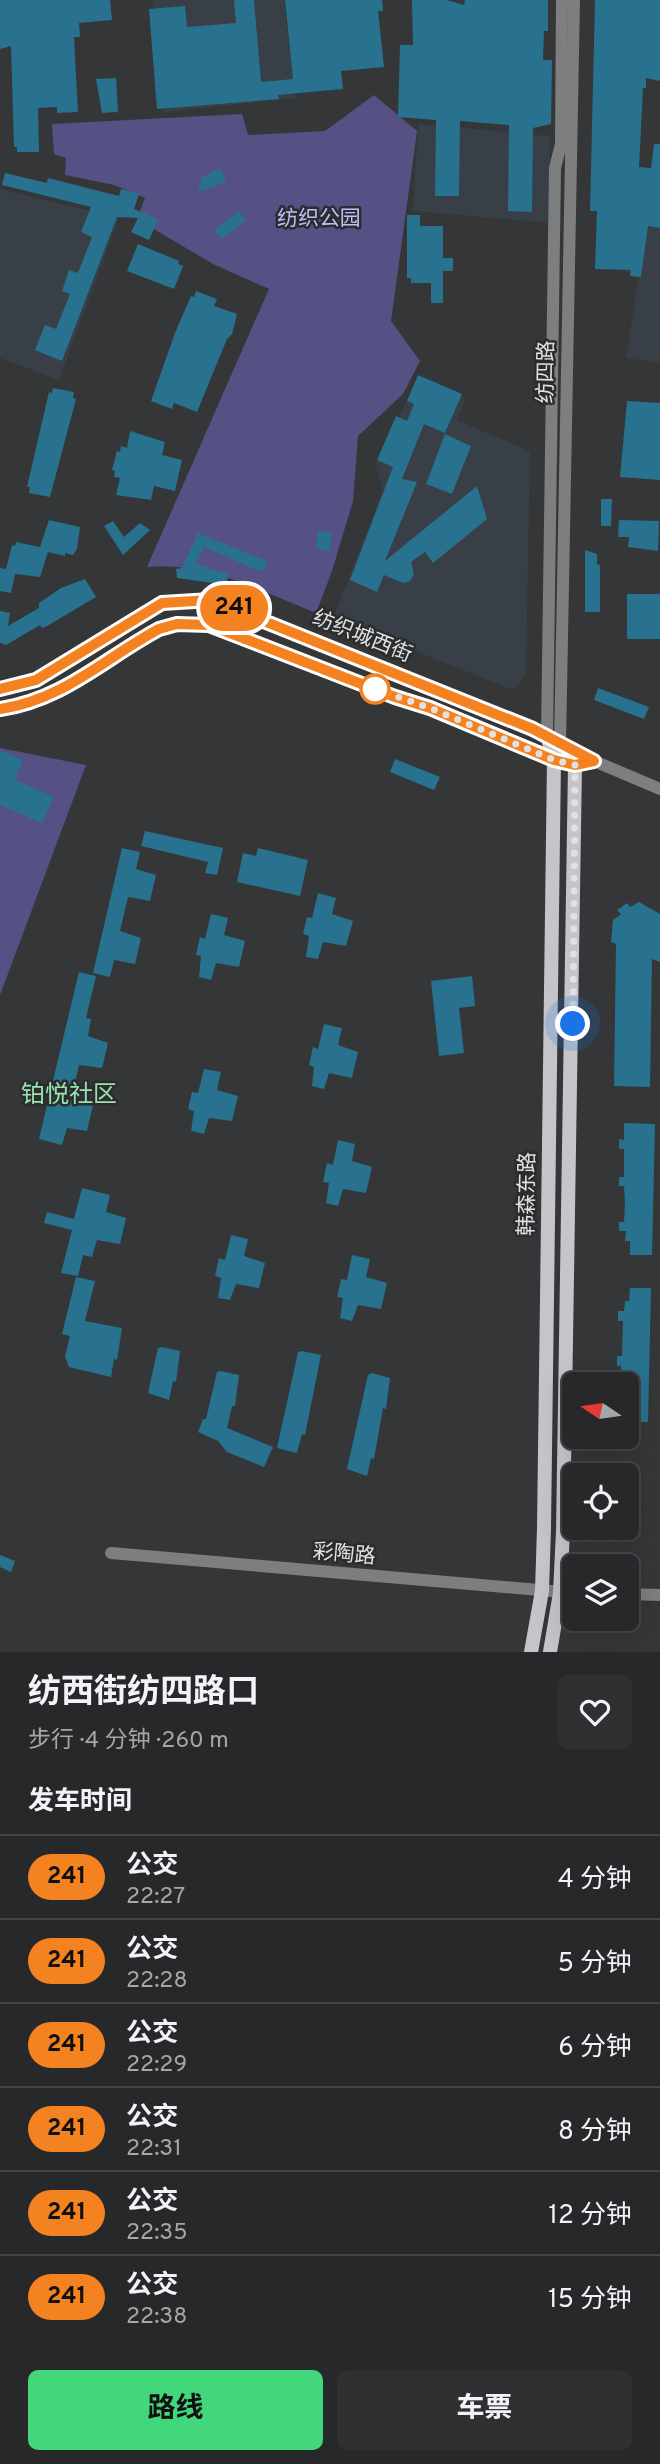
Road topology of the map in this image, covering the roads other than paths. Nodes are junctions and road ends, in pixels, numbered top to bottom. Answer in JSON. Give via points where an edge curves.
{"nodes":[{"id":1,"x":562,"y":0,"type":"edge"},
{"id":2,"x":574,"y":0,"type":"edge"},
{"id":3,"x":0,"y":689,"type":"edge"},
{"id":4,"x":0,"y":709,"type":"edge"},
{"id":5,"x":547,"y":735,"type":"junction"},
{"id":6,"x":560,"y":744,"type":"junction"},
{"id":7,"x":554,"y":760,"type":"junction"},
{"id":8,"x":594,"y":761,"type":"junction"},
{"id":9,"x":575,"y":765,"type":"junction"},
{"id":10,"x":660,"y":789,"type":"edge"},
{"id":11,"x":111,"y":1553,"type":"dead end"},
{"id":12,"x":567,"y":1554,"type":"edge"},
{"id":13,"x":542,"y":1591,"type":"junction"},
{"id":14,"x":562,"y":1593,"type":"edge"},
{"id":15,"x":639,"y":1594,"type":"edge"},
{"id":16,"x":660,"y":1595,"type":"edge"},
{"id":17,"x":562,"y":1610,"type":"edge"},
{"id":18,"x":531,"y":1652,"type":"edge"},
{"id":19,"x":550,"y":1652,"type":"edge"}],
"edges":[{"from":1,"to":5,"type":"street","name":"纺四路","via":[[561,144],[555,168]]},
{"from":2,"to":6,"type":"street","name":"纺四路"},
{"from":3,"to":5,"type":"main road","name":"纺织城西街","via":[[36,680],[162,603],[211,600]]},
{"from":4,"to":7,"type":"main road","name":"纺织城西街","via":[[58,693],[159,629],[177,624],[209,625]]},
{"from":5,"to":6,"type":"main road","name":"纺织城西街"},
{"from":5,"to":7,"type":"main road","name":"韩森东路"},
{"from":6,"to":8,"type":"main road","name":"纺织城西街"},
{"from":6,"to":9,"type":"main road"},
{"from":7,"to":9,"type":"main road","name":"纺织城西街"},
{"from":7,"to":13,"type":"main road","name":"韩森东路"},
{"from":8,"to":9,"type":"main road","name":"纺织城西街"},
{"from":8,"to":10,"type":"street","name":"纺织城西街"},
{"from":9,"to":12,"type":"main road","name":"韩森东路"},
{"from":11,"to":13,"type":"street","name":"彩陶路"},
{"from":13,"to":14,"type":"street","name":"彩陶路"},
{"from":13,"to":18,"type":"main road","name":"韩森东路"},
{"from":15,"to":16,"type":"street"},
{"from":17,"to":19,"type":"main road","name":"韩森东路"}]}
